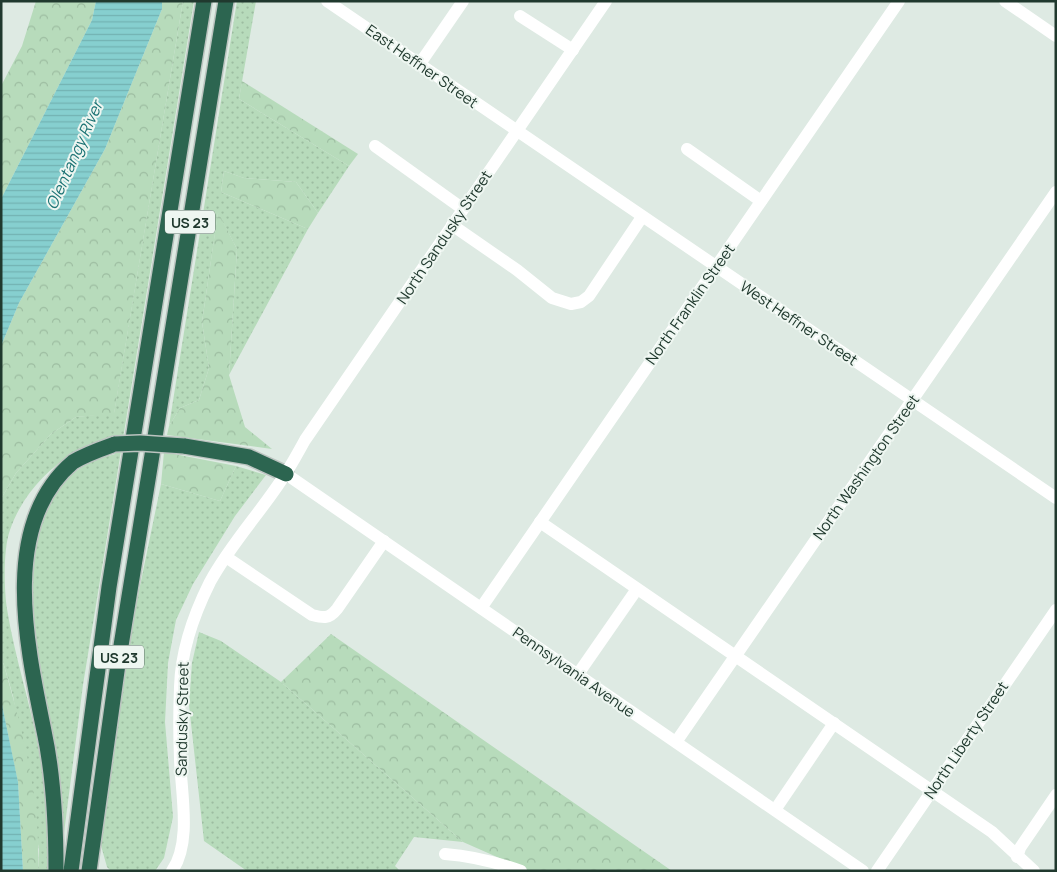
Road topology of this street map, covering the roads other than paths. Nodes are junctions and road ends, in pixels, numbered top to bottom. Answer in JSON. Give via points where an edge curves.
{"nodes":[{"id":1,"x":204,"y":1,"type":"edge"},
{"id":2,"x":226,"y":1,"type":"edge"},
{"id":3,"x":327,"y":1,"type":"edge"},
{"id":4,"x":606,"y":1,"type":"edge"},
{"id":5,"x":899,"y":1,"type":"edge"},
{"id":6,"x":1005,"y":1,"type":"edge"},
{"id":7,"x":457,"y":4,"type":"edge"},
{"id":8,"x":520,"y":16,"type":"dead end"},
{"id":9,"x":1056,"y":36,"type":"edge"},
{"id":10,"x":572,"y":50,"type":"junction"},
{"id":11,"x":419,"y":65,"type":"junction"},
{"id":12,"x":517,"y":131,"type":"junction"},
{"id":13,"x":375,"y":146,"type":"dead end"},
{"id":14,"x":687,"y":149,"type":"dead end"},
{"id":15,"x":1056,"y":192,"type":"edge"},
{"id":16,"x":761,"y":201,"type":"junction"},
{"id":17,"x":463,"y":209,"type":"junction"},
{"id":18,"x":642,"y":217,"type":"junction"},
{"id":19,"x":452,"y":225,"type":"junction"},
{"id":20,"x":716,"y":267,"type":"junction"},
{"id":21,"x":912,"y":400,"type":"junction"},
{"id":22,"x":286,"y":474,"type":"junction"},
{"id":23,"x":1056,"y":498,"type":"edge"},
{"id":24,"x":540,"y":522,"type":"junction"},
{"id":25,"x":384,"y":541,"type":"junction"},
{"id":26,"x":226,"y":557,"type":"junction"},
{"id":27,"x":638,"y":589,"type":"junction"},
{"id":28,"x":481,"y":608,"type":"junction"},
{"id":29,"x":1056,"y":610,"type":"edge"},
{"id":30,"x":736,"y":656,"type":"junction"},
{"id":31,"x":578,"y":674,"type":"junction"},
{"id":32,"x":834,"y":723,"type":"junction"},
{"id":33,"x":676,"y":742,"type":"junction"},
{"id":34,"x":932,"y":791,"type":"junction"},
{"id":35,"x":1056,"y":795,"type":"edge"},
{"id":36,"x":776,"y":810,"type":"junction"},
{"id":37,"x":92,"y":846,"type":"junction"},
{"id":38,"x":445,"y":854,"type":"dead end"},
{"id":39,"x":1018,"y":857,"type":"junction"},
{"id":40,"x":74,"y":868,"type":"edge"},
{"id":41,"x":178,"y":869,"type":"edge"},
{"id":42,"x":56,"y":871,"type":"edge"},
{"id":43,"x":89,"y":871,"type":"edge"},
{"id":44,"x":101,"y":871,"type":"edge"},
{"id":45,"x":521,"y":871,"type":"edge"},
{"id":46,"x":863,"y":871,"type":"edge"},
{"id":47,"x":877,"y":871,"type":"edge"},
{"id":48,"x":1034,"y":871,"type":"edge"}],
"edges":[{"from":1,"to":40,"type":"highway","number":"US 23","via":[[109,588]]},
{"from":2,"to":37,"type":"highway","number":"US 23"},
{"from":3,"to":11,"type":"street","name":"East Heffner Street"},
{"from":4,"to":10,"type":"street","name":"North Sandusky Street"},
{"from":5,"to":16,"type":"street","name":"North Franklin Street"},
{"from":6,"to":9,"type":"street"},
{"from":7,"to":11,"type":"street"},
{"from":8,"to":10,"type":"street"},
{"from":10,"to":12,"type":"street","name":"North Sandusky Street"},
{"from":11,"to":12,"type":"street","name":"East Heffner Street"},
{"from":12,"to":17,"type":"street","name":"North Sandusky Street"},
{"from":12,"to":18,"type":"street","name":"West Heffner Street"},
{"from":13,"to":17,"type":"street"},
{"from":14,"to":16,"type":"street"},
{"from":15,"to":21,"type":"street","name":"North Washington Street"},
{"from":16,"to":20,"type":"street","name":"North Franklin Street"},
{"from":17,"to":19,"type":"street","name":"North Sandusky Street"},
{"from":18,"to":19,"type":"street","via":[[589,296],[571,304],[552,298]]},
{"from":18,"to":20,"type":"street","name":"West Heffner Street"},
{"from":19,"to":22,"type":"street","name":"North Sandusky Street","via":[[305,440]]},
{"from":20,"to":21,"type":"street","name":"West Heffner Street"},
{"from":20,"to":24,"type":"street","name":"North Franklin Street"},
{"from":21,"to":23,"type":"street","name":"West Heffner Street"},
{"from":21,"to":30,"type":"street","name":"North Washington Street"},
{"from":22,"to":25,"type":"street","name":"Pennsylvania Avenue"},
{"from":22,"to":26,"type":"street","name":"Sandusky Street"},
{"from":22,"to":42,"type":"highway","bridge":true,"via":[[248,457],[184,446],[115,444],[73,463],[49,482],[39,495],[24,522],[16,558],[17,598],[50,761]]},
{"from":24,"to":27,"type":"street"},
{"from":24,"to":28,"type":"street","name":"North Franklin Street"},
{"from":25,"to":26,"type":"street","via":[[337,609],[324,618],[312,614]]},
{"from":25,"to":28,"type":"street","name":"Pennsylvania Avenue"},
{"from":26,"to":41,"type":"street","name":"Sandusky Street","via":[[197,612],[182,663],[180,760],[184,836]]},
{"from":27,"to":30,"type":"street"},
{"from":27,"to":31,"type":"street"},
{"from":28,"to":31,"type":"street","name":"Pennsylvania Avenue"},
{"from":29,"to":34,"type":"street","name":"North Liberty Street"},
{"from":30,"to":32,"type":"street"},
{"from":30,"to":33,"type":"street","name":"North Washington Street"},
{"from":31,"to":33,"type":"street","name":"Pennsylvania Avenue"},
{"from":32,"to":34,"type":"street"},
{"from":32,"to":36,"type":"street"},
{"from":33,"to":36,"type":"street","name":"Pennsylvania Avenue"},
{"from":34,"to":39,"type":"street","via":[[992,832]]},
{"from":34,"to":47,"type":"street","name":"North Liberty Street"},
{"from":35,"to":39,"type":"street","via":[[1020,848]]},
{"from":36,"to":46,"type":"street","name":"Pennsylvania Avenue"},
{"from":37,"to":43,"type":"highway","number":"US 23"},
{"from":37,"to":44,"type":"highway"},
{"from":38,"to":45,"type":"street"},
{"from":39,"to":48,"type":"street"}]}
